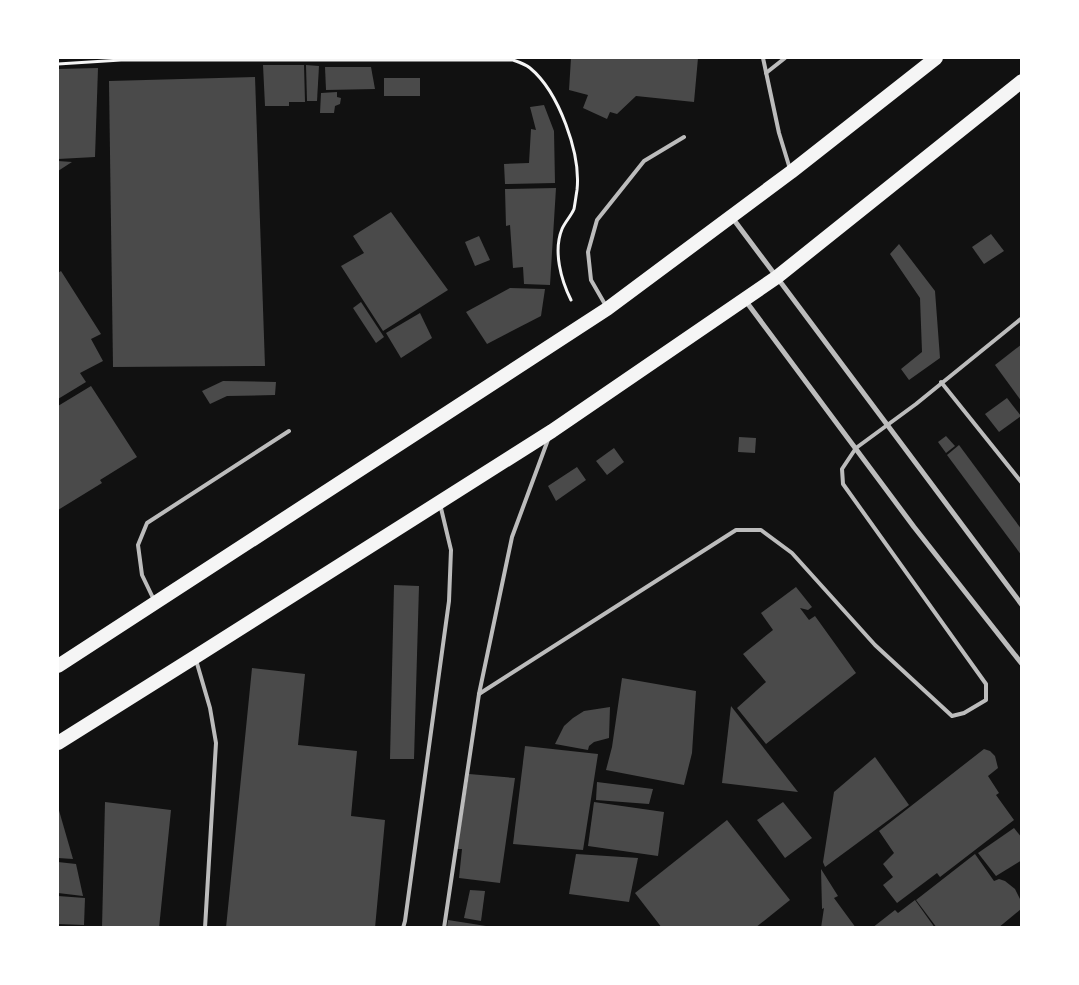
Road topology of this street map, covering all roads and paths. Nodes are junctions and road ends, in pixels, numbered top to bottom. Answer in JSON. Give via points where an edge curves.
{"nodes":[{"id":1,"x":763,"y":58,"type":"edge"},
{"id":2,"x":785,"y":58,"type":"edge"},
{"id":3,"x":936,"y":58,"type":"edge"},
{"id":4,"x":58,"y":64,"type":"edge"},
{"id":5,"x":766,"y":73,"type":"junction"},
{"id":6,"x":1022,"y":81,"type":"edge"},
{"id":7,"x":684,"y":137,"type":"dead end"},
{"id":8,"x":791,"y":172,"type":"junction"},
{"id":9,"x":731,"y":216,"type":"junction"},
{"id":10,"x":777,"y":277,"type":"junction"},
{"id":11,"x":744,"y":299,"type":"junction"},
{"id":12,"x":607,"y":309,"type":"junction"},
{"id":13,"x":1022,"y":318,"type":"edge"},
{"id":14,"x":585,"y":324,"type":"junction"},
{"id":15,"x":941,"y":382,"type":"junction"},
{"id":16,"x":887,"y":426,"type":"junction"},
{"id":17,"x":289,"y":431,"type":"dead end"},
{"id":18,"x":552,"y":431,"type":"junction"},
{"id":19,"x":856,"y":448,"type":"junction"},
{"id":20,"x":1022,"y":483,"type":"edge"},
{"id":21,"x":440,"y":502,"type":"junction"},
{"id":22,"x":155,"y":603,"type":"junction"},
{"id":23,"x":1022,"y":606,"type":"edge"},
{"id":24,"x":195,"y":657,"type":"junction"},
{"id":25,"x":1022,"y":664,"type":"edge"},
{"id":26,"x":58,"y":666,"type":"edge"},
{"id":27,"x":479,"y":694,"type":"junction"},
{"id":28,"x":58,"y":742,"type":"edge"},
{"id":29,"x":205,"y":928,"type":"edge"},
{"id":30,"x":403,"y":928,"type":"edge"},
{"id":31,"x":444,"y":928,"type":"edge"}],
"edges":[{"from":1,"to":5,"type":"lane"},
{"from":2,"to":5,"type":"lane"},
{"from":3,"to":8,"type":"highway"},
{"from":4,"to":14,"type":"path","via":[[121,60],[513,60],[522,63],[543,83],[558,107],[576,159],[574,210],[562,230],[559,267],[564,285]]},
{"from":5,"to":8,"type":"lane"},
{"from":6,"to":10,"type":"highway"},
{"from":7,"to":12,"type":"lane","via":[[644,161],[597,220],[588,252],[591,280]]},
{"from":8,"to":9,"type":"highway"},
{"from":9,"to":10,"type":"street"},
{"from":9,"to":12,"type":"highway"},
{"from":10,"to":11,"type":"highway"},
{"from":10,"to":16,"type":"street"},
{"from":11,"to":18,"type":"highway"},
{"from":11,"to":19,"type":"street"},
{"from":12,"to":14,"type":"highway"},
{"from":13,"to":15,"type":"lane"},
{"from":14,"to":22,"type":"highway"},
{"from":15,"to":16,"type":"lane"},
{"from":15,"to":20,"type":"lane"},
{"from":16,"to":19,"type":"lane"},
{"from":16,"to":23,"type":"street"},
{"from":17,"to":22,"type":"lane","via":[[147,523],[138,545],[142,575]]},
{"from":18,"to":21,"type":"highway"},
{"from":18,"to":27,"type":"lane","via":[[512,537]]},
{"from":19,"to":25,"type":"street"},
{"from":19,"to":27,"type":"lane","via":[[842,469],[843,484],[986,684],[986,700],[952,716],[875,645],[792,553],[761,530],[736,530]]},
{"from":21,"to":24,"type":"highway"},
{"from":21,"to":30,"type":"lane","via":[[451,550],[449,602]]},
{"from":22,"to":26,"type":"highway"},
{"from":24,"to":28,"type":"highway"},
{"from":24,"to":29,"type":"lane","via":[[216,743]]},
{"from":27,"to":31,"type":"lane"}]}
